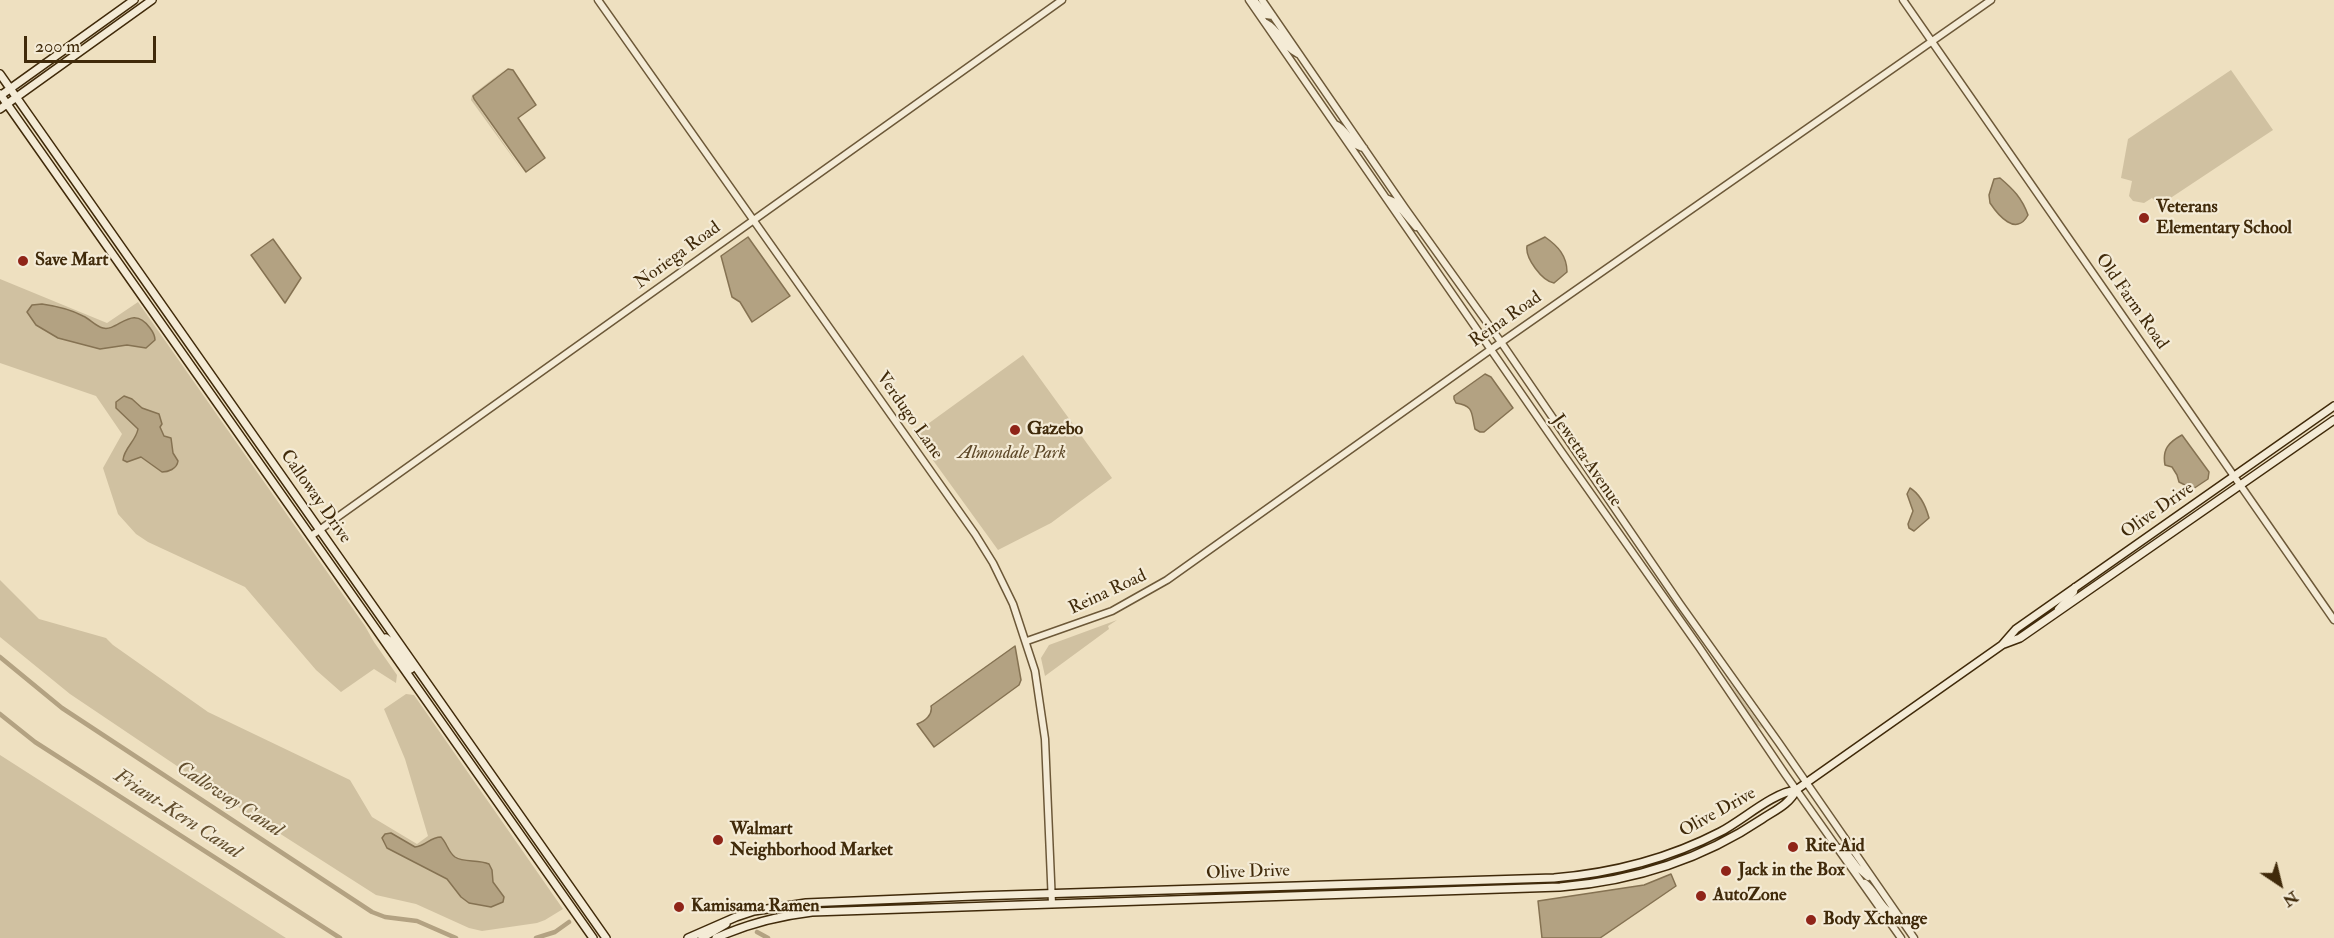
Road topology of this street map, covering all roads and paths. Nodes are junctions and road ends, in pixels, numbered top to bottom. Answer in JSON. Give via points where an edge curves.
{"nodes":[{"id":1,"x":152,"y":0,"type":"edge"},
{"id":2,"x":598,"y":0,"type":"edge"},
{"id":3,"x":1062,"y":0,"type":"edge"},
{"id":4,"x":1248,"y":0,"type":"edge"},
{"id":5,"x":1254,"y":0,"type":"edge"},
{"id":6,"x":1262,"y":0,"type":"edge"},
{"id":7,"x":1903,"y":0,"type":"edge"},
{"id":8,"x":1991,"y":0,"type":"edge"},
{"id":9,"x":133,"y":1,"type":"edge"},
{"id":10,"x":1273,"y":16,"type":"junction"},
{"id":11,"x":1264,"y":22,"type":"junction"},
{"id":12,"x":1932,"y":42,"type":"junction"},
{"id":13,"x":89,"y":45,"type":"junction"},
{"id":14,"x":1299,"y":55,"type":"junction"},
{"id":15,"x":0,"y":74,"type":"edge"},
{"id":16,"x":10,"y":88,"type":"junction"},
{"id":17,"x":0,"y":95,"type":"edge"},
{"id":18,"x":16,"y":98,"type":"junction"},
{"id":19,"x":7,"y":104,"type":"junction"},
{"id":20,"x":0,"y":109,"type":"edge"},
{"id":21,"x":1335,"y":124,"type":"junction"},
{"id":22,"x":1364,"y":148,"type":"junction"},
{"id":23,"x":1386,"y":198,"type":"junction"},
{"id":24,"x":753,"y":221,"type":"junction"},
{"id":25,"x":1421,"y":231,"type":"junction"},
{"id":26,"x":1501,"y":342,"type":"junction"},
{"id":27,"x":1490,"y":350,"type":"junction"},
{"id":28,"x":2334,"y":406,"type":"edge"},
{"id":29,"x":2334,"y":418,"type":"edge"},
{"id":30,"x":2235,"y":476,"type":"junction"},
{"id":31,"x":2241,"y":485,"type":"junction"},
{"id":32,"x":320,"y":530,"type":"junction"},
{"id":33,"x":2154,"y":532,"type":"junction"},
{"id":34,"x":311,"y":536,"type":"junction"},
{"id":35,"x":2128,"y":564,"type":"junction"},
{"id":36,"x":2075,"y":587,"type":"junction"},
{"id":37,"x":2047,"y":620,"type":"junction"},
{"id":38,"x":2334,"y":620,"type":"edge"},
{"id":39,"x":379,"y":633,"type":"junction"},
{"id":40,"x":1027,"y":641,"type":"junction"},
{"id":41,"x":2002,"y":645,"type":"junction"},
{"id":42,"x":421,"y":675,"type":"junction"},
{"id":43,"x":413,"y":680,"type":"junction"},
{"id":44,"x":451,"y":718,"type":"junction"},
{"id":45,"x":1807,"y":782,"type":"junction"},
{"id":46,"x":1796,"y":790,"type":"junction"},
{"id":47,"x":1738,"y":822,"type":"junction"},
{"id":48,"x":539,"y":843,"type":"junction"},
{"id":49,"x":531,"y":848,"type":"junction"},
{"id":50,"x":1838,"y":848,"type":"junction"},
{"id":51,"x":1700,"y":853,"type":"junction"},
{"id":52,"x":1620,"y":869,"type":"junction"},
{"id":53,"x":1538,"y":879,"type":"junction"},
{"id":54,"x":1859,"y":879,"type":"junction"},
{"id":55,"x":1501,"y":880,"type":"junction"},
{"id":56,"x":1405,"y":883,"type":"junction"},
{"id":57,"x":1875,"y":883,"type":"junction"},
{"id":58,"x":1583,"y":885,"type":"junction"},
{"id":59,"x":1209,"y":889,"type":"junction"},
{"id":60,"x":1501,"y":889,"type":"junction"},
{"id":61,"x":1463,"y":890,"type":"junction"},
{"id":62,"x":1367,"y":893,"type":"junction"},
{"id":63,"x":1052,"y":894,"type":"junction"},
{"id":64,"x":974,"y":896,"type":"junction"},
{"id":65,"x":1175,"y":900,"type":"junction"},
{"id":66,"x":1052,"y":904,"type":"junction"},
{"id":67,"x":932,"y":908,"type":"junction"},
{"id":68,"x":1899,"y":916,"type":"junction"},
{"id":69,"x":729,"y":920,"type":"junction"},
{"id":70,"x":593,"y":938,"type":"edge"},
{"id":71,"x":606,"y":938,"type":"edge"},
{"id":72,"x":688,"y":938,"type":"edge"},
{"id":73,"x":702,"y":938,"type":"edge"},
{"id":74,"x":716,"y":938,"type":"edge"},
{"id":75,"x":1901,"y":938,"type":"edge"},
{"id":76,"x":1914,"y":938,"type":"edge"}],
"edges":[{"from":1,"to":13,"type":"main road"},
{"from":2,"to":24,"type":"street","name":"Verdugo Lane"},
{"from":3,"to":24,"type":"street","name":"Noriega Road"},
{"from":4,"to":11,"type":"street","name":"Jewetta Avenue"},
{"from":5,"to":10,"type":"street","via":[[1266,15]]},
{"from":6,"to":10,"type":"street","name":"Jewetta Avenue"},
{"from":7,"to":12,"type":"street","name":"Old Farm Road"},
{"from":8,"to":12,"type":"street","name":"Reina Road"},
{"from":9,"to":13,"type":"main road","via":[[130,10]]},
{"from":9,"to":16,"type":"main road"},
{"from":10,"to":14,"type":"street","name":"Jewetta Avenue"},
{"from":11,"to":14,"type":"street","via":[[1289,50]]},
{"from":11,"to":21,"type":"street","name":"Jewetta Avenue"},
{"from":12,"to":26,"type":"street","name":"Reina Road"},
{"from":12,"to":30,"type":"street","name":"Old Farm Road"},
{"from":13,"to":18,"type":"main road"},
{"from":14,"to":22,"type":"street","name":"Jewetta Avenue"},
{"from":15,"to":16,"type":"main road","name":"Calloway Drive"},
{"from":16,"to":17,"type":"main road"},
{"from":16,"to":18,"type":"main road","name":"Calloway Drive"},
{"from":17,"to":19,"type":"main road","name":"Calloway Drive"},
{"from":18,"to":19,"type":"main road"},
{"from":18,"to":32,"type":"main road","name":"Calloway Drive"},
{"from":19,"to":20,"type":"main road"},
{"from":19,"to":34,"type":"main road","name":"Calloway Drive"},
{"from":21,"to":22,"type":"street","via":[[1355,145]]},
{"from":21,"to":23,"type":"street","name":"Jewetta Avenue"},
{"from":22,"to":25,"type":"street","name":"Jewetta Avenue"},
{"from":23,"to":25,"type":"street","via":[[1395,202]]},
{"from":23,"to":27,"type":"street","name":"Jewetta Avenue"},
{"from":24,"to":32,"type":"street","name":"Noriega Road"},
{"from":24,"to":40,"type":"street","name":"Verdugo Lane","via":[[981,543]]},
{"from":25,"to":26,"type":"street","name":"Jewetta Avenue"},
{"from":26,"to":27,"type":"street","name":"Reina Road"},
{"from":26,"to":45,"type":"street","name":"Jewetta Avenue"},
{"from":27,"to":40,"type":"street","name":"Reina Road","via":[[1158,586],[1092,620]]},
{"from":27,"to":46,"type":"street","name":"Jewetta Avenue"},
{"from":28,"to":30,"type":"main road","name":"Olive Drive"},
{"from":29,"to":31,"type":"main road","name":"Olive Drive"},
{"from":30,"to":31,"type":"street","name":"Old Farm Road"},
{"from":30,"to":33,"type":"main road","name":"Olive Drive"},
{"from":31,"to":35,"type":"main road","name":"Olive Drive"},
{"from":31,"to":38,"type":"street","name":"Old Farm Road"},
{"from":32,"to":34,"type":"street","name":"Noriega Road"},
{"from":32,"to":42,"type":"main road","name":"Calloway Drive"},
{"from":33,"to":35,"type":"main road","via":[[2129,556]]},
{"from":33,"to":36,"type":"main road","name":"Olive Drive"},
{"from":34,"to":39,"type":"main road","name":"Calloway Drive"},
{"from":35,"to":37,"type":"main road","name":"Olive Drive"},
{"from":36,"to":37,"type":"street"},
{"from":36,"to":41,"type":"main road","name":"Olive Drive","via":[[2016,629]]},
{"from":37,"to":41,"type":"main road","name":"Olive Drive"},
{"from":39,"to":42,"type":"main road","via":[[393,644],[412,672]]},
{"from":39,"to":43,"type":"main road","name":"Calloway Drive"},
{"from":40,"to":63,"type":"street","name":"Verdugo Lane","via":[[1043,716]]},
{"from":41,"to":45,"type":"main road","name":"Olive Drive"},
{"from":42,"to":44,"type":"main road","name":"Calloway Drive"},
{"from":43,"to":44,"type":"main road","via":[[422,684]]},
{"from":43,"to":49,"type":"main road","name":"Calloway Drive"},
{"from":44,"to":48,"type":"main road","name":"Calloway Drive"},
{"from":45,"to":46,"type":"main road","name":"Olive Drive"},
{"from":45,"to":57,"type":"street","name":"Jewetta Avenue"},
{"from":46,"to":47,"type":"main road","name":"Olive Drive","via":[[1785,791]]},
{"from":46,"to":50,"type":"street","name":"Jewetta Avenue"},
{"from":46,"to":51,"type":"main road","name":"Olive Drive","via":[[1792,799],[1749,828]]},
{"from":47,"to":51,"type":"main road","via":[[1701,848]]},
{"from":47,"to":52,"type":"main road","name":"Olive Drive","via":[[1686,848]]},
{"from":48,"to":49,"type":"main road"},
{"from":48,"to":71,"type":"main road","name":"Calloway Drive"},
{"from":49,"to":70,"type":"main road","name":"Calloway Drive"},
{"from":50,"to":54,"type":"street","name":"Jewetta Avenue"},
{"from":50,"to":57,"type":"street","via":[[1843,848]]},
{"from":51,"to":58,"type":"main road","name":"Olive Drive","via":[[1638,875]]},
{"from":52,"to":53,"type":"main road","name":"Olive Drive"},
{"from":52,"to":58,"type":"main road","via":[[1616,875]]},
{"from":53,"to":55,"type":"main road","name":"Olive Drive"},
{"from":53,"to":60,"type":"main road"},
{"from":54,"to":68,"type":"street","via":[[1890,913]]},
{"from":54,"to":75,"type":"street","name":"Jewetta Avenue"},
{"from":55,"to":56,"type":"main road","name":"Olive Drive"},
{"from":55,"to":61,"type":"main road","via":[[1495,885]]},
{"from":56,"to":59,"type":"main road","name":"Olive Drive"},
{"from":56,"to":62,"type":"main road"},
{"from":57,"to":68,"type":"street","name":"Jewetta Avenue"},
{"from":58,"to":60,"type":"main road","name":"Olive Drive"},
{"from":59,"to":63,"type":"main road","name":"Olive Drive"},
{"from":59,"to":65,"type":"main road"},
{"from":60,"to":61,"type":"main road","name":"Olive Drive"},
{"from":61,"to":62,"type":"main road","name":"Olive Drive"},
{"from":62,"to":65,"type":"main road","name":"Olive Drive"},
{"from":63,"to":64,"type":"main road","name":"Olive Drive"},
{"from":63,"to":66,"type":"street","name":"Verdugo Lane"},
{"from":64,"to":67,"type":"main road"},
{"from":64,"to":69,"type":"main road","name":"Olive Drive","via":[[806,903],[754,911]]},
{"from":65,"to":66,"type":"main road","name":"Olive Drive"},
{"from":66,"to":67,"type":"main road","name":"Olive Drive"},
{"from":67,"to":74,"type":"main road","name":"Olive Drive","via":[[796,914]]},
{"from":68,"to":76,"type":"street","name":"Jewetta Avenue"},
{"from":69,"to":72,"type":"main road","name":"Olive Drive"},
{"from":69,"to":73,"type":"main road"}]}
